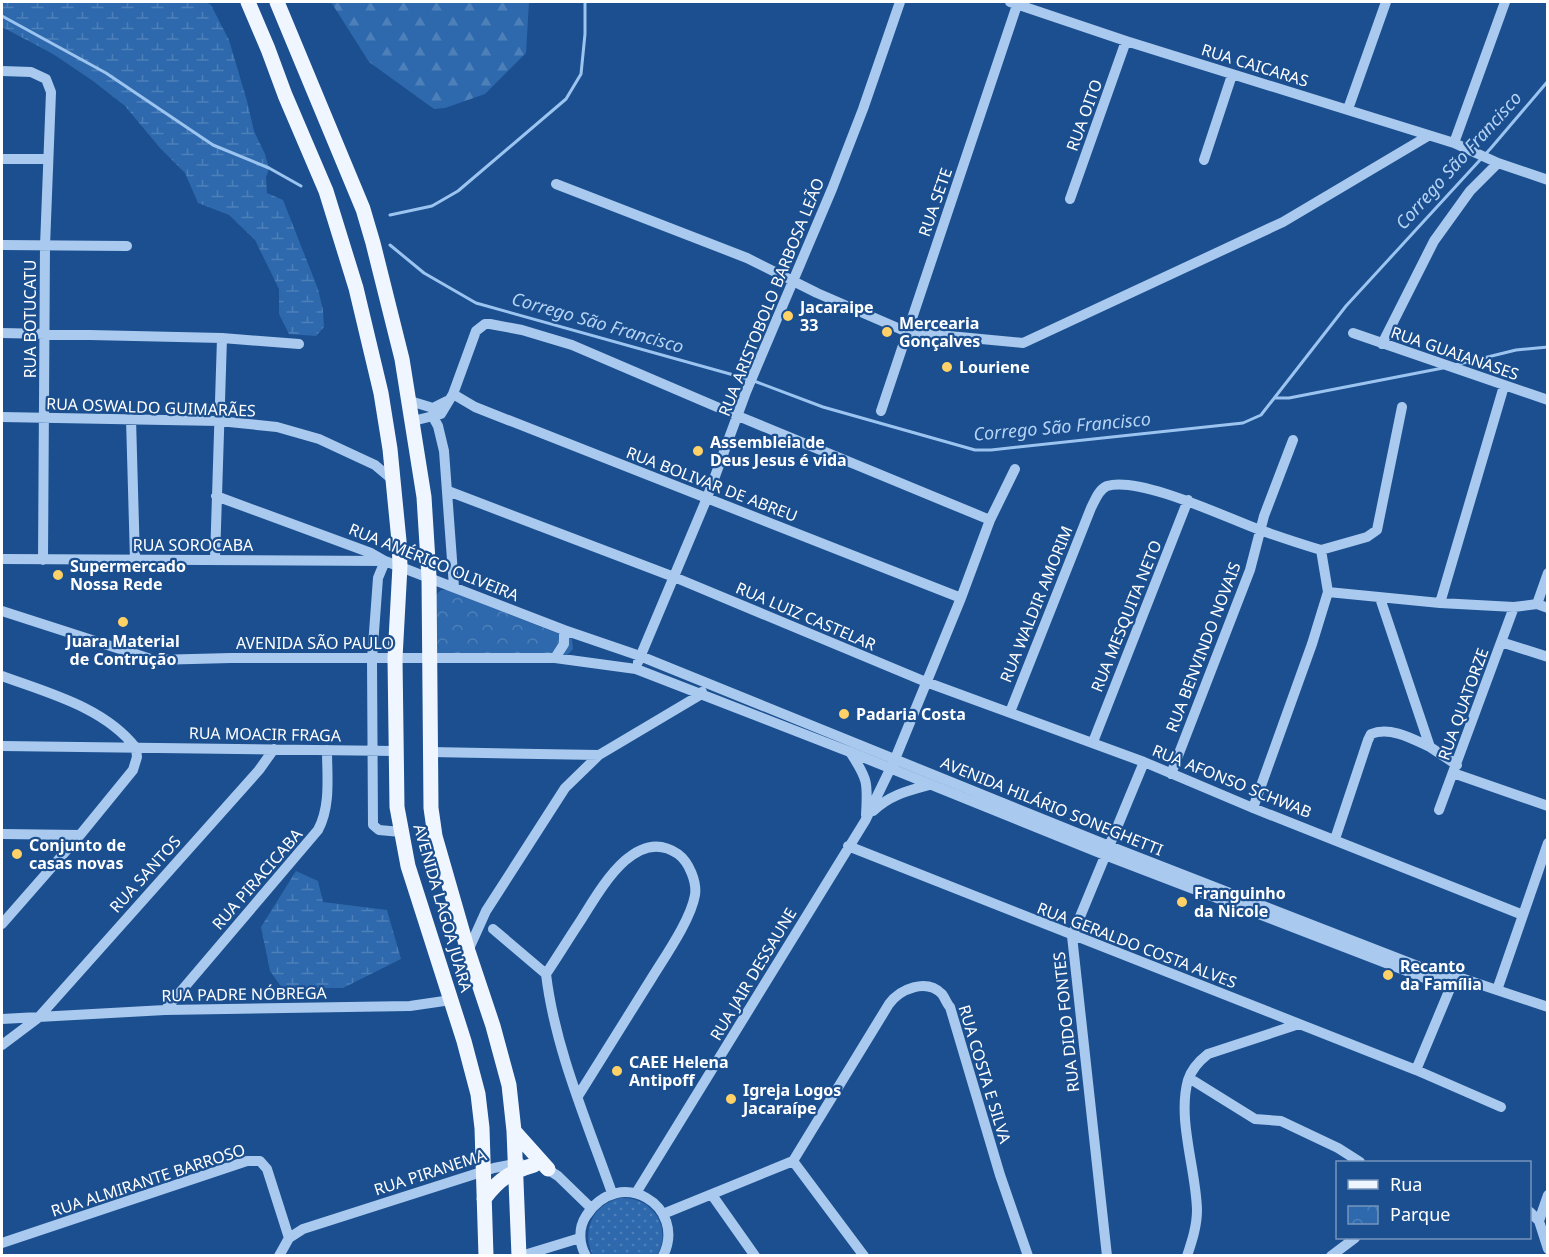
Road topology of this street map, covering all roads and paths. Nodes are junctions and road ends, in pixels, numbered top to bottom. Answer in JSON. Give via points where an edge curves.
{"nodes":[{"id":1,"x":248,"y":2,"type":"edge"},
{"id":2,"x":277,"y":2,"type":"edge"},
{"id":3,"x":900,"y":2,"type":"edge"},
{"id":4,"x":1015,"y":2,"type":"edge"},
{"id":5,"x":1386,"y":2,"type":"edge"},
{"id":6,"x":1505,"y":2,"type":"edge"},
{"id":7,"x":1126,"y":41,"type":"junction"},
{"id":8,"x":2,"y":71,"type":"edge"},
{"id":9,"x":1232,"y":75,"type":"junction"},
{"id":10,"x":1348,"y":109,"type":"junction"},
{"id":11,"x":1428,"y":136,"type":"junction"},
{"id":12,"x":1454,"y":144,"type":"junction"},
{"id":13,"x":2,"y":159,"type":"edge"},
{"id":14,"x":47,"y":159,"type":"junction"},
{"id":15,"x":1204,"y":160,"type":"dead end"},
{"id":16,"x":1495,"y":161,"type":"junction"},
{"id":17,"x":1548,"y":180,"type":"edge"},
{"id":18,"x":556,"y":184,"type":"dead end"},
{"id":19,"x":1070,"y":199,"type":"dead end"},
{"id":20,"x":2,"y":245,"type":"edge"},
{"id":21,"x":45,"y":246,"type":"junction"},
{"id":22,"x":127,"y":246,"type":"dead end"},
{"id":23,"x":794,"y":282,"type":"junction"},
{"id":24,"x":907,"y":332,"type":"junction"},
{"id":25,"x":2,"y":333,"type":"edge"},
{"id":26,"x":45,"y":333,"type":"junction"},
{"id":27,"x":1353,"y":333,"type":"dead end"},
{"id":28,"x":222,"y":338,"type":"junction"},
{"id":29,"x":299,"y":344,"type":"dead end"},
{"id":30,"x":1382,"y":344,"type":"junction"},
{"id":31,"x":1504,"y":386,"type":"junction"},
{"id":32,"x":452,"y":396,"type":"junction"},
{"id":33,"x":1548,"y":400,"type":"edge"},
{"id":34,"x":410,"y":401,"type":"junction"},
{"id":35,"x":1402,"y":407,"type":"dead end"},
{"id":36,"x":881,"y":411,"type":"dead end"},
{"id":37,"x":436,"y":413,"type":"junction"},
{"id":38,"x":738,"y":416,"type":"junction"},
{"id":39,"x":2,"y":417,"type":"edge"},
{"id":40,"x":44,"y":418,"type":"junction"},
{"id":41,"x":131,"y":419,"type":"junction"},
{"id":42,"x":219,"y":420,"type":"junction"},
{"id":43,"x":413,"y":421,"type":"junction"},
{"id":44,"x":1293,"y":440,"type":"dead end"},
{"id":45,"x":1015,"y":469,"type":"dead end"},
{"id":46,"x":394,"y":481,"type":"junction"},
{"id":47,"x":448,"y":491,"type":"junction"},
{"id":48,"x":216,"y":496,"type":"junction"},
{"id":49,"x":707,"y":498,"type":"junction"},
{"id":50,"x":1188,"y":500,"type":"junction"},
{"id":51,"x":990,"y":520,"type":"junction"},
{"id":52,"x":1261,"y":530,"type":"junction"},
{"id":53,"x":1321,"y":550,"type":"junction"},
{"id":54,"x":2,"y":559,"type":"edge"},
{"id":55,"x":215,"y":559,"type":"junction"},
{"id":56,"x":43,"y":560,"type":"junction"},
{"id":57,"x":135,"y":560,"type":"junction"},
{"id":58,"x":392,"y":564,"type":"junction"},
{"id":59,"x":1548,"y":573,"type":"edge"},
{"id":60,"x":429,"y":577,"type":"junction"},
{"id":61,"x":674,"y":577,"type":"junction"},
{"id":62,"x":454,"y":587,"type":"junction"},
{"id":63,"x":1328,"y":592,"type":"junction"},
{"id":64,"x":961,"y":598,"type":"junction"},
{"id":65,"x":1380,"y":598,"type":"junction"},
{"id":66,"x":1440,"y":603,"type":"junction"},
{"id":67,"x":1542,"y":606,"type":"edge"},
{"id":68,"x":1514,"y":607,"type":"junction"},
{"id":69,"x":2,"y":611,"type":"edge"},
{"id":70,"x":564,"y":630,"type":"junction"},
{"id":71,"x":1501,"y":642,"type":"junction"},
{"id":72,"x":640,"y":656,"type":"junction"},
{"id":73,"x":430,"y":657,"type":"junction"},
{"id":74,"x":1548,"y":657,"type":"edge"},
{"id":75,"x":372,"y":658,"type":"junction"},
{"id":76,"x":395,"y":658,"type":"junction"},
{"id":77,"x":555,"y":658,"type":"junction"},
{"id":78,"x":636,"y":669,"type":"junction"},
{"id":79,"x":2,"y":676,"type":"edge"},
{"id":80,"x":926,"y":682,"type":"junction"},
{"id":81,"x":705,"y":684,"type":"junction"},
{"id":82,"x":700,"y":695,"type":"junction"},
{"id":83,"x":1010,"y":712,"type":"junction"},
{"id":84,"x":790,"y":723,"type":"junction"},
{"id":85,"x":1093,"y":742,"type":"junction"},
{"id":86,"x":2,"y":746,"type":"edge"},
{"id":87,"x":1430,"y":747,"type":"junction"},
{"id":88,"x":136,"y":748,"type":"junction"},
{"id":89,"x":274,"y":749,"type":"junction"},
{"id":90,"x":327,"y":750,"type":"junction"},
{"id":91,"x":373,"y":751,"type":"junction"},
{"id":92,"x":395,"y":751,"type":"junction"},
{"id":93,"x":850,"y":752,"type":"junction"},
{"id":94,"x":430,"y":753,"type":"junction"},
{"id":95,"x":599,"y":755,"type":"junction"},
{"id":96,"x":1144,"y":762,"type":"junction"},
{"id":97,"x":893,"y":764,"type":"junction"},
{"id":98,"x":1455,"y":769,"type":"junction"},
{"id":99,"x":1171,"y":774,"type":"junction"},
{"id":100,"x":929,"y":785,"type":"junction"},
{"id":101,"x":1548,"y":806,"type":"edge"},
{"id":102,"x":1253,"y":808,"type":"junction"},
{"id":103,"x":1439,"y":810,"type":"dead end"},
{"id":104,"x":867,"y":818,"type":"junction"},
{"id":105,"x":400,"y":832,"type":"junction"},
{"id":106,"x":2,"y":834,"type":"edge"},
{"id":107,"x":80,"y":835,"type":"junction"},
{"id":108,"x":1335,"y":839,"type":"junction"},
{"id":109,"x":1548,"y":843,"type":"edge"},
{"id":110,"x":848,"y":846,"type":"junction"},
{"id":111,"x":1107,"y":850,"type":"junction"},
{"id":112,"x":1523,"y":915,"type":"junction"},
{"id":113,"x":2,"y":924,"type":"edge"},
{"id":114,"x":493,"y":929,"type":"dead end"},
{"id":115,"x":1072,"y":936,"type":"junction"},
{"id":116,"x":468,"y":951,"type":"junction"},
{"id":117,"x":546,"y":974,"type":"junction"},
{"id":118,"x":1453,"y":980,"type":"junction"},
{"id":119,"x":1497,"y":990,"type":"junction"},
{"id":120,"x":451,"y":1000,"type":"junction"},
{"id":121,"x":1548,"y":1007,"type":"edge"},
{"id":122,"x":165,"y":1010,"type":"junction"},
{"id":123,"x":38,"y":1018,"type":"junction"},
{"id":124,"x":2,"y":1019,"type":"edge"},
{"id":125,"x":1299,"y":1024,"type":"junction"},
{"id":126,"x":2,"y":1045,"type":"edge"},
{"id":127,"x":1416,"y":1070,"type":"junction"},
{"id":128,"x":1189,"y":1078,"type":"junction"},
{"id":129,"x":578,"y":1096,"type":"junction"},
{"id":130,"x":1501,"y":1107,"type":"dead end"},
{"id":131,"x":514,"y":1131,"type":"junction"},
{"id":132,"x":793,"y":1161,"type":"junction"},
{"id":133,"x":1358,"y":1161,"type":"edge"},
{"id":134,"x":514,"y":1167,"type":"junction"},
{"id":135,"x":541,"y":1167,"type":"junction"},
{"id":136,"x":483,"y":1171,"type":"junction"},
{"id":137,"x":612,"y":1193,"type":"junction"},
{"id":138,"x":636,"y":1193,"type":"junction"},
{"id":139,"x":712,"y":1195,"type":"junction"},
{"id":140,"x":1548,"y":1195,"type":"edge"},
{"id":141,"x":483,"y":1199,"type":"junction"},
{"id":142,"x":591,"y":1208,"type":"junction"},
{"id":143,"x":1531,"y":1213,"type":"edge"},
{"id":144,"x":663,"y":1214,"type":"junction"},
{"id":145,"x":1539,"y":1221,"type":"junction"},
{"id":146,"x":289,"y":1238,"type":"junction"},
{"id":147,"x":580,"y":1239,"type":"junction"},
{"id":148,"x":1354,"y":1239,"type":"edge"},
{"id":149,"x":2,"y":1243,"type":"edge"},
{"id":150,"x":1548,"y":1250,"type":"edge"},
{"id":151,"x":279,"y":1256,"type":"edge"},
{"id":152,"x":486,"y":1256,"type":"edge"},
{"id":153,"x":520,"y":1256,"type":"edge"},
{"id":154,"x":586,"y":1256,"type":"edge"},
{"id":155,"x":663,"y":1256,"type":"edge"},
{"id":156,"x":755,"y":1256,"type":"edge"},
{"id":157,"x":864,"y":1256,"type":"edge"},
{"id":158,"x":1028,"y":1256,"type":"edge"},
{"id":159,"x":1107,"y":1256,"type":"edge"},
{"id":160,"x":1187,"y":1256,"type":"edge"},
{"id":161,"x":1330,"y":1256,"type":"edge"}],
"edges":[{"from":1,"to":46,"type":"main road","name":"AVENIDA LAGOA JUARA","via":[[326,191],[345,250],[381,393]]},
{"from":2,"to":34,"type":"main road","name":"AVENIDA LAGOA JUARA","via":[[363,209],[394,323]]},
{"from":3,"to":23,"type":"street","name":"RUA ARISTOBOLO BARBOSA LEÃO","via":[[863,109]]},
{"from":4,"to":7,"type":"street","name":"RUA CAICARAS"},
{"from":4,"to":24,"type":"street","name":"RUA SETE"},
{"from":5,"to":10,"type":"street"},
{"from":6,"to":12,"type":"street"},
{"from":7,"to":9,"type":"street","name":"RUA CAICARAS"},
{"from":7,"to":19,"type":"street","name":"RUA OITO"},
{"from":8,"to":14,"type":"street","name":"RUA BOTUCATU","via":[[31,72],[46,79],[51,92]]},
{"from":9,"to":10,"type":"street","name":"RUA CAICARAS"},
{"from":9,"to":15,"type":"street"},
{"from":10,"to":11,"type":"street","name":"RUA CAICARAS"},
{"from":11,"to":12,"type":"street","name":"RUA CAICARAS"},
{"from":11,"to":24,"type":"street","via":[[1283,222],[1029,341],[1015,343]]},
{"from":12,"to":16,"type":"street","name":"RUA CAICARAS"},
{"from":13,"to":14,"type":"street"},
{"from":14,"to":21,"type":"street","name":"RUA BOTUCATU"},
{"from":16,"to":17,"type":"street","name":"RUA CAICARAS"},
{"from":16,"to":30,"type":"street","via":[[1434,241]]},
{"from":18,"to":23,"type":"street","via":[[747,258]]},
{"from":20,"to":21,"type":"street"},
{"from":21,"to":22,"type":"street"},
{"from":21,"to":26,"type":"street","name":"RUA BOTUCATU"},
{"from":23,"to":24,"type":"street"},
{"from":23,"to":38,"type":"street","name":"RUA ARISTOBOLO BARBOSA LEÃO"},
{"from":24,"to":36,"type":"street","name":"RUA SETE"},
{"from":25,"to":26,"type":"street"},
{"from":26,"to":28,"type":"street"},
{"from":26,"to":40,"type":"street","name":"RUA BOTUCATU"},
{"from":27,"to":30,"type":"street","name":"RUA GUAIANASES"},
{"from":28,"to":29,"type":"street"},
{"from":28,"to":42,"type":"street"},
{"from":30,"to":31,"type":"street","name":"RUA GUAIANASES"},
{"from":31,"to":33,"type":"street","name":"RUA GUAIANASES"},
{"from":31,"to":66,"type":"street"},
{"from":32,"to":37,"type":"street"},
{"from":32,"to":38,"type":"street","via":[[477,331],[490,324],[572,345]]},
{"from":32,"to":49,"type":"street","name":"RUA BOLIVAR DE ABREU"},
{"from":34,"to":37,"type":"street"},
{"from":34,"to":43,"type":"main road","name":"AVENIDA LAGOA JUARA"},
{"from":35,"to":53,"type":"street","via":[[1377,530],[1367,537]]},
{"from":37,"to":43,"type":"street"},
{"from":37,"to":47,"type":"street"},
{"from":38,"to":49,"type":"street","name":"RUA ARISTOBOLO BARBOSA LEÃO"},
{"from":38,"to":51,"type":"street"},
{"from":39,"to":40,"type":"street","name":"RUA OSWALDO GUIMARÃES"},
{"from":40,"to":41,"type":"street","name":"RUA OSWALDO GUIMARÃES"},
{"from":40,"to":56,"type":"street","name":"RUA BOTUCATU"},
{"from":41,"to":42,"type":"street","name":"RUA OSWALDO GUIMARÃES"},
{"from":41,"to":57,"type":"street"},
{"from":42,"to":46,"type":"street","name":"RUA OSWALDO GUIMARÃES","via":[[277,427],[319,440],[375,465]]},
{"from":42,"to":48,"type":"street"},
{"from":43,"to":60,"type":"main road","name":"AVENIDA LAGOA JUARA","via":[[424,497]]},
{"from":44,"to":52,"type":"street","name":"RUA BENVINDO NOVAIS"},
{"from":45,"to":51,"type":"street","name":"RUA JAIR DESSAUNE"},
{"from":46,"to":58,"type":"main road","name":"AVENIDA LAGOA JUARA"},
{"from":47,"to":61,"type":"street"},
{"from":47,"to":62,"type":"street"},
{"from":48,"to":55,"type":"street"},
{"from":48,"to":58,"type":"street","name":"RUA AMÉRICO OLIVEIRA"},
{"from":49,"to":61,"type":"street","name":"RUA ARISTOBOLO BARBOSA LEÃO"},
{"from":49,"to":64,"type":"street","name":"RUA BOLIVAR DE ABREU"},
{"from":50,"to":52,"type":"street"},
{"from":50,"to":83,"type":"street","name":"RUA WALDIR AMORIM","via":[[1128,486],[1102,489],[1090,508]]},
{"from":50,"to":85,"type":"street","name":"RUA MESQUITA NETO"},
{"from":51,"to":64,"type":"street","name":"RUA JAIR DESSAUNE"},
{"from":52,"to":53,"type":"street"},
{"from":52,"to":99,"type":"street","name":"RUA BENVINDO NOVAIS","via":[[1250,570]]},
{"from":53,"to":63,"type":"street"},
{"from":54,"to":56,"type":"street","name":"RUA SOROCABA"},
{"from":55,"to":57,"type":"street","name":"RUA SOROCABA"},
{"from":55,"to":58,"type":"street","name":"RUA SOROCABA"},
{"from":56,"to":57,"type":"street","name":"RUA SOROCABA"},
{"from":58,"to":60,"type":"street","name":"RUA AMÉRICO OLIVEIRA"},
{"from":58,"to":75,"type":"street","via":[[378,578]]},
{"from":58,"to":76,"type":"main road","name":"AVENIDA LAGOA JUARA"},
{"from":59,"to":67,"type":"street"},
{"from":60,"to":62,"type":"street","name":"RUA AMÉRICO OLIVEIRA"},
{"from":60,"to":73,"type":"main road","name":"AVENIDA LAGOA JUARA"},
{"from":61,"to":72,"type":"street","name":"RUA ARISTOBOLO BARBOSA LEÃO"},
{"from":61,"to":80,"type":"street","name":"RUA LUIZ CASTELAR"},
{"from":62,"to":70,"type":"street","name":"RUA AMÉRICO OLIVEIRA"},
{"from":63,"to":65,"type":"street"},
{"from":63,"to":102,"type":"street"},
{"from":64,"to":80,"type":"street","name":"RUA JAIR DESSAUNE"},
{"from":65,"to":66,"type":"street"},
{"from":65,"to":87,"type":"street"},
{"from":66,"to":68,"type":"street"},
{"from":67,"to":68,"type":"street"},
{"from":68,"to":71,"type":"street","name":"RUA QUATORZE"},
{"from":69,"to":75,"type":"street","name":"AVENIDA SÃO PAULO","via":[[154,660]]},
{"from":70,"to":72,"type":"street","name":"RUA AMÉRICO OLIVEIRA"},
{"from":70,"to":77,"type":"street","via":[[564,644]]},
{"from":71,"to":74,"type":"street"},
{"from":71,"to":98,"type":"street","name":"RUA QUATORZE"},
{"from":72,"to":78,"type":"street","name":"RUA ARISTOBOLO BARBOSA LEÃO"},
{"from":72,"to":81,"type":"street","name":"AVENIDA HILÁRIO SONEGHETTI"},
{"from":73,"to":76,"type":"street","name":"AVENIDA SÃO PAULO"},
{"from":73,"to":77,"type":"street","name":"AVENIDA SÃO PAULO"},
{"from":73,"to":94,"type":"main road","name":"AVENIDA LAGOA JUARA"},
{"from":75,"to":76,"type":"street","name":"AVENIDA SÃO PAULO"},
{"from":75,"to":91,"type":"street"},
{"from":76,"to":92,"type":"main road","name":"AVENIDA LAGOA JUARA"},
{"from":77,"to":78,"type":"street","name":"AVENIDA SÃO PAULO"},
{"from":78,"to":82,"type":"street","name":"AVENIDA HILÁRIO SONEGHETTI"},
{"from":79,"to":88,"type":"street","via":[[91,712],[127,736]]},
{"from":80,"to":83,"type":"street","name":"RUA AFONSO SCHWAB"},
{"from":80,"to":97,"type":"street","name":"RUA JAIR DESSAUNE"},
{"from":81,"to":82,"type":"street"},
{"from":81,"to":84,"type":"street","name":"AVENIDA HILÁRIO SONEGHETTI"},
{"from":82,"to":84,"type":"street","name":"AVENIDA HILÁRIO SONEGHETTI"},
{"from":82,"to":95,"type":"street"},
{"from":83,"to":85,"type":"street","name":"RUA AFONSO SCHWAB"},
{"from":84,"to":93,"type":"street","name":"AVENIDA HILÁRIO SONEGHETTI"},
{"from":84,"to":97,"type":"street","name":"AVENIDA HILÁRIO SONEGHETTI"},
{"from":85,"to":96,"type":"street","name":"RUA AFONSO SCHWAB"},
{"from":86,"to":88,"type":"street","name":"RUA MOACIR FRAGA"},
{"from":87,"to":98,"type":"street"},
{"from":87,"to":108,"type":"street","via":[[1389,732],[1371,734]]},
{"from":88,"to":89,"type":"street","name":"RUA MOACIR FRAGA"},
{"from":88,"to":107,"type":"street","via":[[133,770]]},
{"from":89,"to":90,"type":"street","name":"RUA MOACIR FRAGA"},
{"from":89,"to":123,"type":"street","name":"RUA SANTOS"},
{"from":90,"to":91,"type":"street","name":"RUA MOACIR FRAGA"},
{"from":90,"to":122,"type":"street","name":"RUA PIRACICABA","via":[[327,805],[318,830]]},
{"from":91,"to":92,"type":"street","name":"RUA MOACIR FRAGA"},
{"from":91,"to":105,"type":"street","via":[[373,825],[379,830]]},
{"from":92,"to":105,"type":"main road","name":"AVENIDA LAGOA JUARA"},
{"from":93,"to":97,"type":"street","name":"AVENIDA HILÁRIO SONEGHETTI"},
{"from":93,"to":104,"type":"street","via":[[867,782]]},
{"from":94,"to":95,"type":"street"},
{"from":94,"to":116,"type":"main road","name":"AVENIDA LAGOA JUARA","via":[[435,836]]},
{"from":95,"to":116,"type":"street","via":[[565,788],[478,923]]},
{"from":96,"to":99,"type":"street","name":"RUA AFONSO SCHWAB"},
{"from":96,"to":111,"type":"street","name":"RUA DIDO FONTES"},
{"from":97,"to":100,"type":"street","name":"AVENIDA HILÁRIO SONEGHETTI"},
{"from":97,"to":104,"type":"street","name":"RUA JAIR DESSAUNE"},
{"from":97,"to":111,"type":"street","name":"AVENIDA HILÁRIO SONEGHETTI"},
{"from":98,"to":101,"type":"street"},
{"from":98,"to":103,"type":"street","name":"RUA QUATORZE"},
{"from":99,"to":102,"type":"street","name":"RUA AFONSO SCHWAB"},
{"from":100,"to":104,"type":"street","via":[[885,800]]},
{"from":100,"to":111,"type":"street","name":"AVENIDA HILÁRIO SONEGHETTI"},
{"from":102,"to":108,"type":"street","name":"RUA AFONSO SCHWAB"},
{"from":104,"to":110,"type":"street","name":"RUA JAIR DESSAUNE"},
{"from":105,"to":120,"type":"main road","name":"AVENIDA LAGOA JUARA"},
{"from":106,"to":107,"type":"street"},
{"from":107,"to":113,"type":"street"},
{"from":108,"to":112,"type":"street","name":"RUA AFONSO SCHWAB"},
{"from":109,"to":112,"type":"street"},
{"from":110,"to":115,"type":"street","name":"RUA GERALDO COSTA ALVES"},
{"from":110,"to":138,"type":"street","name":"RUA JAIR DESSAUNE"},
{"from":111,"to":115,"type":"street","name":"RUA DIDO FONTES"},
{"from":111,"to":118,"type":"street","name":"AVENIDA HILÁRIO SONEGHETTI","via":[[1430,980]]},
{"from":112,"to":119,"type":"street"},
{"from":114,"to":117,"type":"street"},
{"from":115,"to":125,"type":"street","name":"RUA GERALDO COSTA ALVES"},
{"from":115,"to":159,"type":"street","name":"RUA DIDO FONTES"},
{"from":116,"to":131,"type":"main road","name":"AVENIDA LAGOA JUARA","via":[[502,1057]]},
{"from":117,"to":129,"type":"street","via":[[550,1006]]},
{"from":117,"to":129,"type":"street","via":[[611,872],[628,857],[656,848],[680,855],[695,884],[692,906],[674,942]]},
{"from":118,"to":119,"type":"street","name":"AVENIDA HILÁRIO SONEGHETTI"},
{"from":118,"to":127,"type":"street"},
{"from":119,"to":121,"type":"street","name":"AVENIDA HILÁRIO SONEGHETTI"},
{"from":120,"to":122,"type":"street","name":"RUA PADRE NÓBREGA","via":[[410,1006]]},
{"from":120,"to":136,"type":"main road","name":"AVENIDA LAGOA JUARA","via":[[478,1094]]},
{"from":122,"to":123,"type":"street","name":"RUA PADRE NÓBREGA"},
{"from":123,"to":124,"type":"street","name":"RUA PADRE NÓBREGA"},
{"from":123,"to":126,"type":"street","name":"RUA SANTOS"},
{"from":125,"to":127,"type":"street","name":"RUA GERALDO COSTA ALVES"},
{"from":125,"to":128,"type":"street","via":[[1208,1054]]},
{"from":127,"to":130,"type":"street","name":"RUA GERALDO COSTA ALVES"},
{"from":128,"to":133,"type":"street","via":[[1255,1119],[1281,1121]]},
{"from":128,"to":160,"type":"street","via":[[1186,1123],[1197,1211]]},
{"from":129,"to":137,"type":"street"},
{"from":131,"to":134,"type":"main road","name":"AVENIDA LAGOA JUARA"},
{"from":131,"to":135,"type":"main road"},
{"from":132,"to":139,"type":"street"},
{"from":132,"to":157,"type":"street"},
{"from":132,"to":158,"type":"street","name":"RUA COSTA E SILVA","via":[[896,994],[919,987],[931,988],[942,994],[950,1007]]},
{"from":134,"to":135,"type":"main road"},
{"from":134,"to":136,"type":"street","name":"RUA PIRANEMA"},
{"from":134,"to":141,"type":"main road"},
{"from":134,"to":153,"type":"main road","name":"AVENIDA LAGOA JUARA"},
{"from":135,"to":142,"type":"street"},
{"from":136,"to":141,"type":"main road","name":"AVENIDA LAGOA JUARA"},
{"from":136,"to":146,"type":"street","name":"RUA PIRANEMA","via":[[303,1229]]},
{"from":137,"to":138,"type":"street"},
{"from":137,"to":142,"type":"street"},
{"from":138,"to":144,"type":"street","via":[[658,1206]]},
{"from":139,"to":144,"type":"street"},
{"from":139,"to":156,"type":"street"},
{"from":140,"to":145,"type":"street"},
{"from":141,"to":152,"type":"main road","name":"AVENIDA LAGOA JUARA"},
{"from":142,"to":147,"type":"street","via":[[583,1220]]},
{"from":143,"to":145,"type":"street"},
{"from":144,"to":155,"type":"street","via":[[668,1240]]},
{"from":145,"to":150,"type":"street"},
{"from":146,"to":149,"type":"street","name":"RUA ALMIRANTE BARROSO","via":[[267,1169],[260,1161],[247,1161]]},
{"from":146,"to":151,"type":"street"},
{"from":147,"to":153,"type":"street"},
{"from":147,"to":154,"type":"street"},
{"from":148,"to":161,"type":"street"}]}
